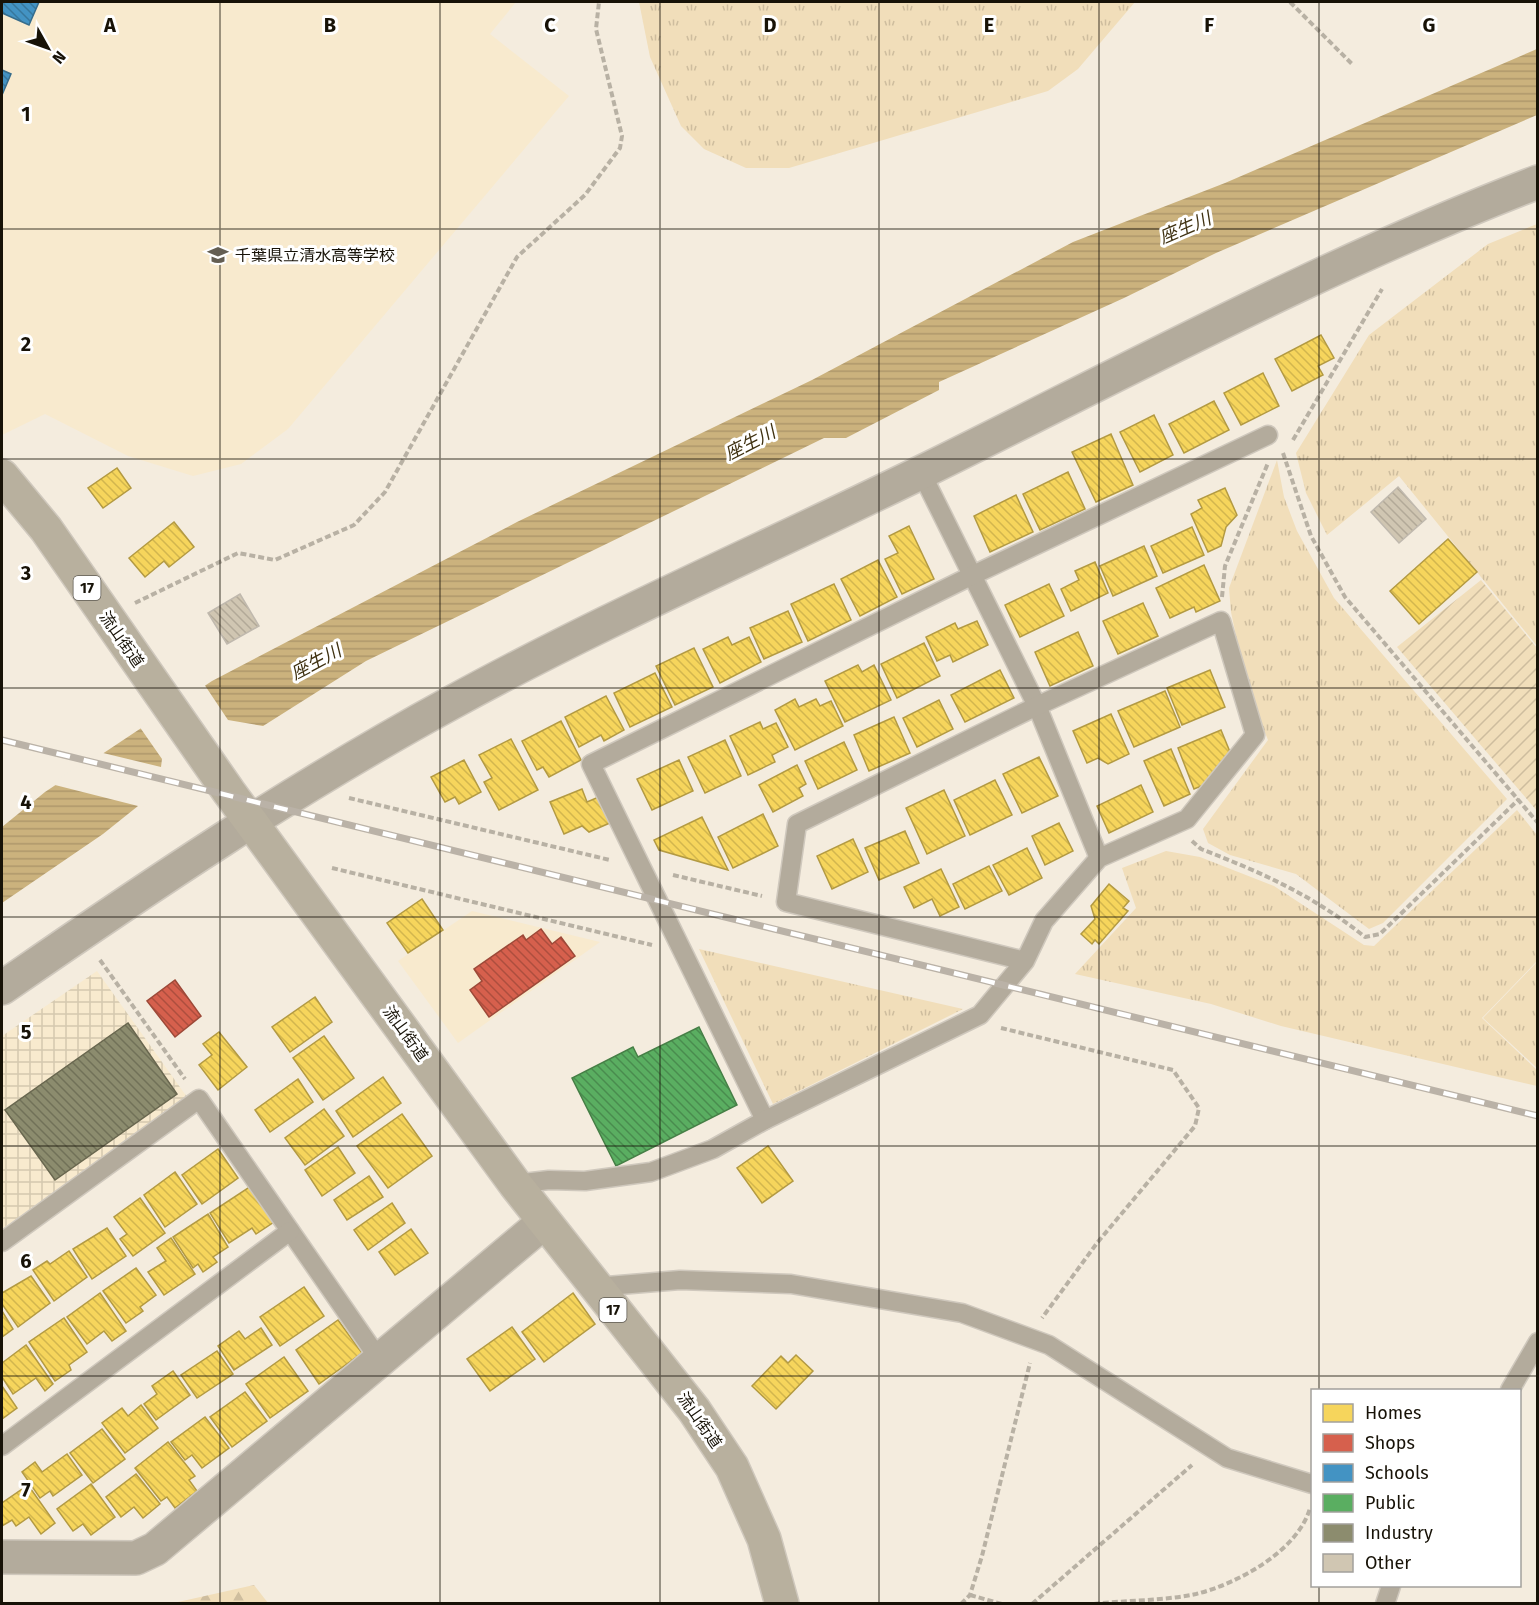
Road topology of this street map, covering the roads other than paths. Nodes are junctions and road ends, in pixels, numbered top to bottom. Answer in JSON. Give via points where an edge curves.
{"nodes":[{"id":1,"x":1538,"y":182,"type":"edge"},
{"id":2,"x":1268,"y":435,"type":"road end"},
{"id":3,"x":921,"y":472,"type":"junction"},
{"id":4,"x":3,"y":480,"type":"edge"},
{"id":5,"x":971,"y":576,"type":"junction"},
{"id":6,"x":1037,"y":706,"type":"junction"},
{"id":7,"x":250,"y":820,"type":"junction"},
{"id":8,"x":1100,"y":858,"type":"junction"},
{"id":9,"x":1025,"y":961,"type":"junction"},
{"id":10,"x":2,"y":988,"type":"edge"},
{"id":11,"x":765,"y":1120,"type":"junction"},
{"id":12,"x":515,"y":1184,"type":"junction"},
{"id":13,"x":544,"y":1222,"type":"junction"},
{"id":14,"x":290,"y":1231,"type":"junction"},
{"id":15,"x":2,"y":1242,"type":"edge"},
{"id":16,"x":595,"y":1287,"type":"junction"},
{"id":17,"x":1538,"y":1342,"type":"edge"},
{"id":18,"x":381,"y":1362,"type":"junction"},
{"id":19,"x":1511,"y":1389,"type":"edge"},
{"id":20,"x":2,"y":1446,"type":"edge"},
{"id":21,"x":1311,"y":1484,"type":"edge"},
{"id":22,"x":2,"y":1557,"type":"edge"},
{"id":23,"x":1391,"y":1587,"type":"edge"},
{"id":24,"x":782,"y":1604,"type":"edge"},
{"id":25,"x":1385,"y":1604,"type":"edge"}],
"edges":[{"from":1,"to":3,"type":"street","via":[[1445,218],[1178,344]]},
{"from":2,"to":5,"type":"lane"},
{"from":3,"to":5,"type":"lane"},
{"from":3,"to":7,"type":"street","via":[[454,701]]},
{"from":4,"to":7,"type":"main road","name":"流山街道","number":"17","via":[[46,530]]},
{"from":5,"to":6,"type":"lane"},
{"from":5,"to":11,"type":"lane","via":[[591,764]]},
{"from":6,"to":8,"type":"lane"},
{"from":6,"to":8,"type":"lane","via":[[1221,621],[1255,735],[1187,819]]},
{"from":6,"to":9,"type":"lane","via":[[797,824],[786,902]]},
{"from":7,"to":10,"type":"street"},
{"from":7,"to":12,"type":"main road","name":"流山街道","number":"17"},
{"from":8,"to":9,"type":"lane","via":[[1044,921]]},
{"from":9,"to":11,"type":"lane","via":[[980,1016]]},
{"from":11,"to":12,"type":"lane","via":[[713,1149],[651,1172],[585,1181]]},
{"from":12,"to":13,"type":"main road","name":"流山街道","number":"17"},
{"from":13,"to":16,"type":"main road","name":"流山街道","number":"17"},
{"from":13,"to":18,"type":"street"},
{"from":14,"to":15,"type":"lane","via":[[199,1099]]},
{"from":14,"to":18,"type":"lane"},
{"from":14,"to":20,"type":"lane"},
{"from":16,"to":21,"type":"lane","via":[[680,1280],[791,1284],[962,1313],[1049,1346],[1227,1458]]},
{"from":16,"to":24,"type":"main road","name":"流山街道","number":"17","via":[[694,1410],[732,1467],[764,1539]]},
{"from":17,"to":19,"type":"lane"},
{"from":18,"to":22,"type":"street","via":[[155,1549],[136,1558]]},
{"from":23,"to":25,"type":"lane"}]}
